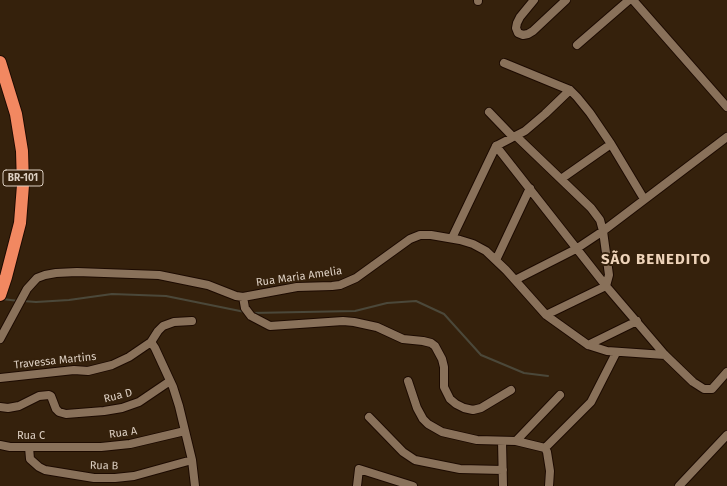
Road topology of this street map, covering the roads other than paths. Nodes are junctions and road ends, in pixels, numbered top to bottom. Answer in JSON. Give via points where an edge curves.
{"nodes":[{"id":1,"x":534,"y":0,"type":"edge"},
{"id":2,"x":566,"y":0,"type":"edge"},
{"id":3,"x":629,"y":0,"type":"edge"},
{"id":4,"x":633,"y":0,"type":"edge"},
{"id":5,"x":577,"y":45,"type":"dead end"},
{"id":6,"x":0,"y":62,"type":"edge"},
{"id":7,"x":504,"y":63,"type":"dead end"},
{"id":8,"x":570,"y":90,"type":"junction"},
{"id":9,"x":727,"y":108,"type":"edge"},
{"id":10,"x":489,"y":112,"type":"dead end"},
{"id":11,"x":515,"y":136,"type":"junction"},
{"id":12,"x":727,"y":137,"type":"edge"},
{"id":13,"x":611,"y":144,"type":"junction"},
{"id":14,"x":496,"y":146,"type":"junction"},
{"id":15,"x":561,"y":179,"type":"junction"},
{"id":16,"x":530,"y":188,"type":"junction"},
{"id":17,"x":644,"y":199,"type":"junction"},
{"id":18,"x":603,"y":231,"type":"junction"},
{"id":19,"x":452,"y":238,"type":"junction"},
{"id":20,"x":576,"y":249,"type":"junction"},
{"id":21,"x":496,"y":260,"type":"junction"},
{"id":22,"x":515,"y":280,"type":"junction"},
{"id":23,"x":606,"y":286,"type":"junction"},
{"id":24,"x":0,"y":294,"type":"edge"},
{"id":25,"x":243,"y":297,"type":"junction"},
{"id":26,"x":546,"y":315,"type":"junction"},
{"id":27,"x":192,"y":321,"type":"dead end"},
{"id":28,"x":637,"y":321,"type":"junction"},
{"id":29,"x":0,"y":339,"type":"edge"},
{"id":30,"x":151,"y":342,"type":"junction"},
{"id":31,"x":588,"y":345,"type":"junction"},
{"id":32,"x":616,"y":353,"type":"junction"},
{"id":33,"x":665,"y":355,"type":"junction"},
{"id":34,"x":727,"y":372,"type":"edge"},
{"id":35,"x":0,"y":378,"type":"edge"},
{"id":36,"x":170,"y":381,"type":"junction"},
{"id":37,"x":408,"y":381,"type":"dead end"},
{"id":38,"x":511,"y":390,"type":"dead end"},
{"id":39,"x":560,"y":395,"type":"dead end"},
{"id":40,"x":0,"y":407,"type":"edge"},
{"id":41,"x":369,"y":416,"type":"dead end"},
{"id":42,"x":185,"y":431,"type":"junction"},
{"id":43,"x":727,"y":436,"type":"edge"},
{"id":44,"x":502,"y":441,"type":"junction"},
{"id":45,"x":516,"y":441,"type":"junction"},
{"id":46,"x":0,"y":445,"type":"edge"},
{"id":47,"x":28,"y":447,"type":"junction"},
{"id":48,"x":63,"y":447,"type":"joint"},
{"id":49,"x":545,"y":448,"type":"junction"},
{"id":50,"x":192,"y":460,"type":"junction"},
{"id":51,"x":503,"y":470,"type":"junction"},
{"id":52,"x":196,"y":486,"type":"edge"},
{"id":53,"x":357,"y":486,"type":"edge"},
{"id":54,"x":413,"y":486,"type":"edge"},
{"id":55,"x":504,"y":486,"type":"edge"},
{"id":56,"x":549,"y":486,"type":"edge"},
{"id":57,"x":679,"y":486,"type":"edge"}],
"edges":[{"from":1,"to":2,"type":"street","via":[[517,23],[518,33],[523,35],[533,31]]},
{"from":3,"to":5,"type":"street"},
{"from":4,"to":9,"type":"street"},
{"from":6,"to":24,"type":"highway","number":"BR-101","via":[[17,121],[22,151],[23,185],[20,223]]},
{"from":7,"to":8,"type":"street"},
{"from":8,"to":11,"type":"street"},
{"from":8,"to":13,"type":"street","via":[[587,108]]},
{"from":10,"to":11,"type":"street"},
{"from":11,"to":14,"type":"street"},
{"from":11,"to":15,"type":"street"},
{"from":12,"to":17,"type":"street"},
{"from":13,"to":15,"type":"street"},
{"from":13,"to":17,"type":"street"},
{"from":14,"to":16,"type":"street"},
{"from":14,"to":19,"type":"street"},
{"from":15,"to":18,"type":"street","via":[[595,213]]},
{"from":16,"to":20,"type":"street"},
{"from":16,"to":21,"type":"street"},
{"from":17,"to":18,"type":"street"},
{"from":18,"to":20,"type":"street"},
{"from":18,"to":23,"type":"street","via":[[609,274]]},
{"from":19,"to":21,"type":"street","name":"Rua Maria Amelia","via":[[473,244]]},
{"from":19,"to":25,"type":"street","name":"Rua Maria Amelia","via":[[420,235],[410,238],[356,278],[340,285],[297,287]]},
{"from":20,"to":22,"type":"street"},
{"from":20,"to":23,"type":"street"},
{"from":21,"to":22,"type":"street","name":"Rua Maria Amelia"},
{"from":22,"to":26,"type":"street","name":"Rua Maria Amelia"},
{"from":23,"to":26,"type":"street"},
{"from":23,"to":28,"type":"street"},
{"from":25,"to":29,"type":"street","name":"Rua Maria Amelia","via":[[208,285],[160,275],[56,273],[37,278],[32,283]]},
{"from":25,"to":38,"type":"street","via":[[245,308],[251,316],[270,326],[354,322],[377,327],[403,339],[428,342],[435,346],[441,355],[444,363],[444,387],[450,399],[456,404],[474,410]]},
{"from":26,"to":31,"type":"street","name":"Rua Maria Amelia"},
{"from":27,"to":30,"type":"street","name":"Travessa Martins","via":[[168,323],[158,331]]},
{"from":28,"to":31,"type":"street"},
{"from":28,"to":33,"type":"street"},
{"from":30,"to":35,"type":"street","name":"Travessa Martins","via":[[112,365],[88,371],[74,370]]},
{"from":30,"to":36,"type":"street"},
{"from":31,"to":32,"type":"street","name":"Rua Maria Amelia"},
{"from":32,"to":33,"type":"street","name":"Rua Maria Amelia"},
{"from":32,"to":49,"type":"street","via":[[592,402]]},
{"from":33,"to":34,"type":"street","via":[[704,389],[712,389]]},
{"from":36,"to":40,"type":"street","name":"Rua D","via":[[132,405],[104,411],[66,414],[56,409],[51,396],[48,395],[39,396],[19,406]]},
{"from":36,"to":42,"type":"street"},
{"from":37,"to":44,"type":"street","via":[[423,419],[432,427],[458,437]]},
{"from":39,"to":45,"type":"street"},
{"from":41,"to":51,"type":"street","via":[[403,452],[415,460],[460,469]]},
{"from":42,"to":48,"type":"street","name":"Rua A","via":[[130,444]]},
{"from":42,"to":50,"type":"street"},
{"from":43,"to":57,"type":"street"},
{"from":44,"to":45,"type":"street"},
{"from":44,"to":51,"type":"street"},
{"from":45,"to":49,"type":"street"},
{"from":46,"to":47,"type":"street","name":"Rua C"},
{"from":47,"to":48,"type":"street","name":"Rua C"},
{"from":47,"to":50,"type":"street","name":"Rua B","via":[[30,459],[39,467],[94,478],[134,476]]},
{"from":49,"to":56,"type":"street","via":[[550,471]]},
{"from":50,"to":52,"type":"street"},
{"from":51,"to":55,"type":"street"},
{"from":53,"to":54,"type":"street","via":[[359,469]]}]}
